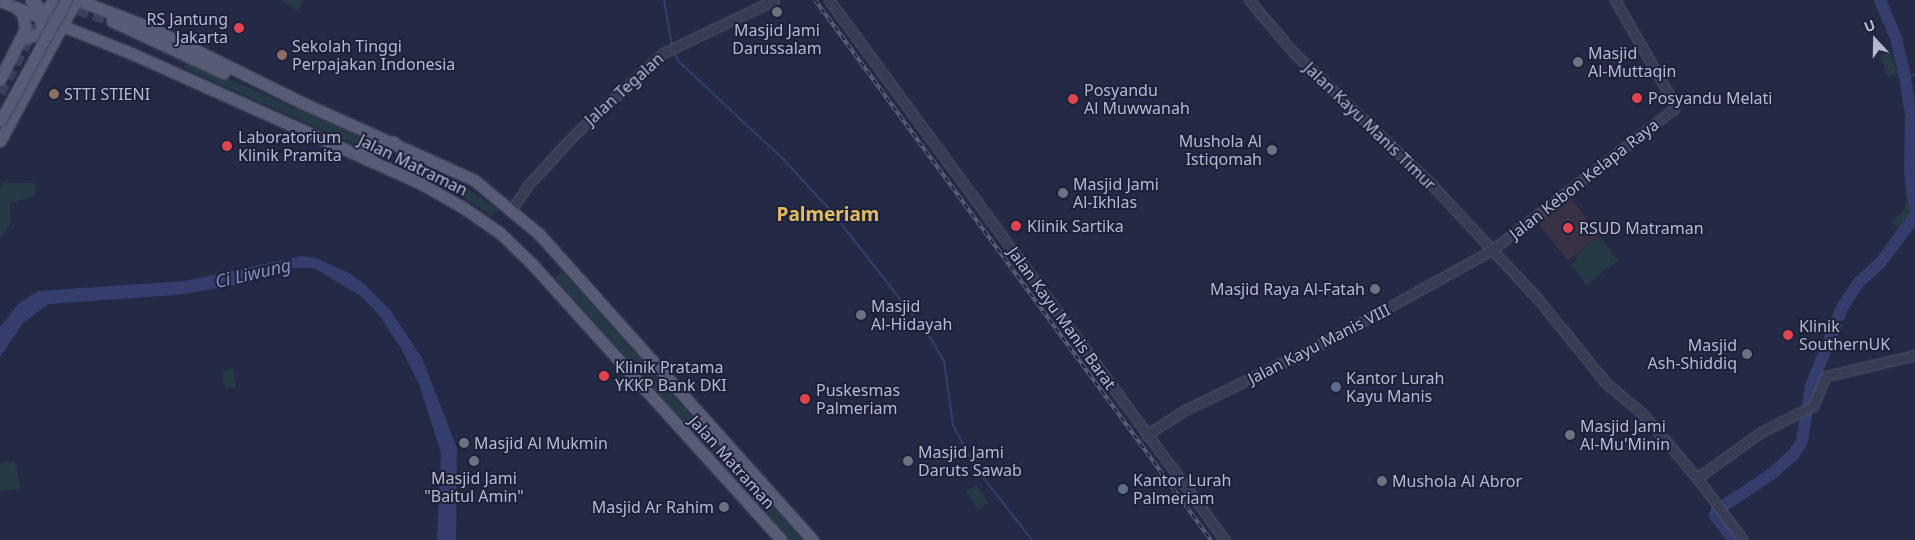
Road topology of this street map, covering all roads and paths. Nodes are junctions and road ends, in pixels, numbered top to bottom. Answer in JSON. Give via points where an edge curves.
{"nodes":[{"id":1,"x":53,"y":0,"type":"edge"},
{"id":2,"x":66,"y":0,"type":"edge"},
{"id":3,"x":77,"y":0,"type":"edge"},
{"id":4,"x":774,"y":0,"type":"edge"},
{"id":5,"x":829,"y":0,"type":"edge"},
{"id":6,"x":1249,"y":0,"type":"edge"},
{"id":7,"x":0,"y":1,"type":"edge"},
{"id":8,"x":1616,"y":2,"type":"edge"},
{"id":9,"x":96,"y":4,"type":"edge"},
{"id":10,"x":16,"y":7,"type":"junction"},
{"id":11,"x":40,"y":11,"type":"edge"},
{"id":12,"x":110,"y":20,"type":"tunnel mouth"},
{"id":13,"x":64,"y":23,"type":"junction"},
{"id":14,"x":22,"y":39,"type":"junction"},
{"id":15,"x":99,"y":40,"type":"junction"},
{"id":16,"x":48,"y":46,"type":"junction"},
{"id":17,"x":0,"y":79,"type":"edge"},
{"id":18,"x":305,"y":104,"type":"junction"},
{"id":19,"x":0,"y":121,"type":"edge"},
{"id":20,"x":0,"y":141,"type":"edge"},
{"id":21,"x":393,"y":142,"type":"junction"},
{"id":22,"x":510,"y":207,"type":"junction"},
{"id":23,"x":1492,"y":250,"type":"junction"},
{"id":24,"x":1915,"y":355,"type":"edge"},
{"id":25,"x":1146,"y":435,"type":"junction"},
{"id":26,"x":1698,"y":478,"type":"junction"},
{"id":27,"x":781,"y":540,"type":"edge"},
{"id":28,"x":813,"y":540,"type":"edge"},
{"id":29,"x":1225,"y":540,"type":"edge"},
{"id":30,"x":1744,"y":540,"type":"edge"}],
"edges":[{"from":1,"to":11,"type":"main road"},
{"from":2,"to":19,"type":"main road","bridge":true},
{"from":3,"to":9,"type":"main road","name":"Jalan Matraman"},
{"from":3,"to":13,"type":"main road","name":"Jalan Matraman"},
{"from":4,"to":22,"type":"street","name":"Jalan Tegalan","via":[[668,50],[576,133]]},
{"from":5,"to":25,"type":"street","name":"Jalan Kayu Manis Barat"},
{"from":6,"to":23,"type":"street","name":"Jalan Kayu Manis Timur","via":[[1295,54],[1427,180]]},
{"from":7,"to":10,"type":"main road"},
{"from":8,"to":23,"type":"street","name":"Jalan Kebon Kelapa Raya","via":[[1676,107]]},
{"from":9,"to":18,"type":"main road","name":"Jalan Matraman"},
{"from":10,"to":11,"type":"main road"},
{"from":10,"to":14,"type":"main road","via":[[24,18]]},
{"from":11,"to":13,"type":"main road"},
{"from":11,"to":16,"type":"main road"},
{"from":12,"to":18,"type":"main road","name":"Jalan Matraman","via":[[248,84]]},
{"from":13,"to":15,"type":"main road","name":"Jalan Matraman"},
{"from":13,"to":16,"type":"main road","name":"Jalan Matraman"},
{"from":13,"to":21,"type":"main road","name":"Jalan Matraman","via":[[351,150],[368,151]]},
{"from":14,"to":16,"type":"main road","via":[[35,33]]},
{"from":14,"to":17,"type":"main road"},
{"from":15,"to":16,"type":"main road","via":[[65,36]]},
{"from":15,"to":27,"type":"main road","name":"Jalan Matraman","via":[[434,190],[500,233],[532,264]]},
{"from":16,"to":20,"type":"main road","name":"Jalan Matraman"},
{"from":18,"to":21,"type":"main road","name":"Jalan Matraman"},
{"from":21,"to":22,"type":"main road","name":"Jalan Matraman","via":[[474,180]]},
{"from":22,"to":28,"type":"main road","name":"Jalan Matraman","via":[[582,281]]},
{"from":23,"to":25,"type":"street","name":"Jalan Kayu Manis VIII","via":[[1330,339],[1185,410]]},
{"from":23,"to":26,"type":"street","name":"Jalan Kayu Manis Timur","via":[[1537,298],[1607,384],[1642,413]]},
{"from":24,"to":26,"type":"street","via":[[1826,376],[1815,403],[1808,410],[1748,439]]},
{"from":25,"to":29,"type":"street","name":"Jalan Kayu Manis Barat"},
{"from":26,"to":30,"type":"street","name":"Jalan Kayu Manis Timur"}]}
